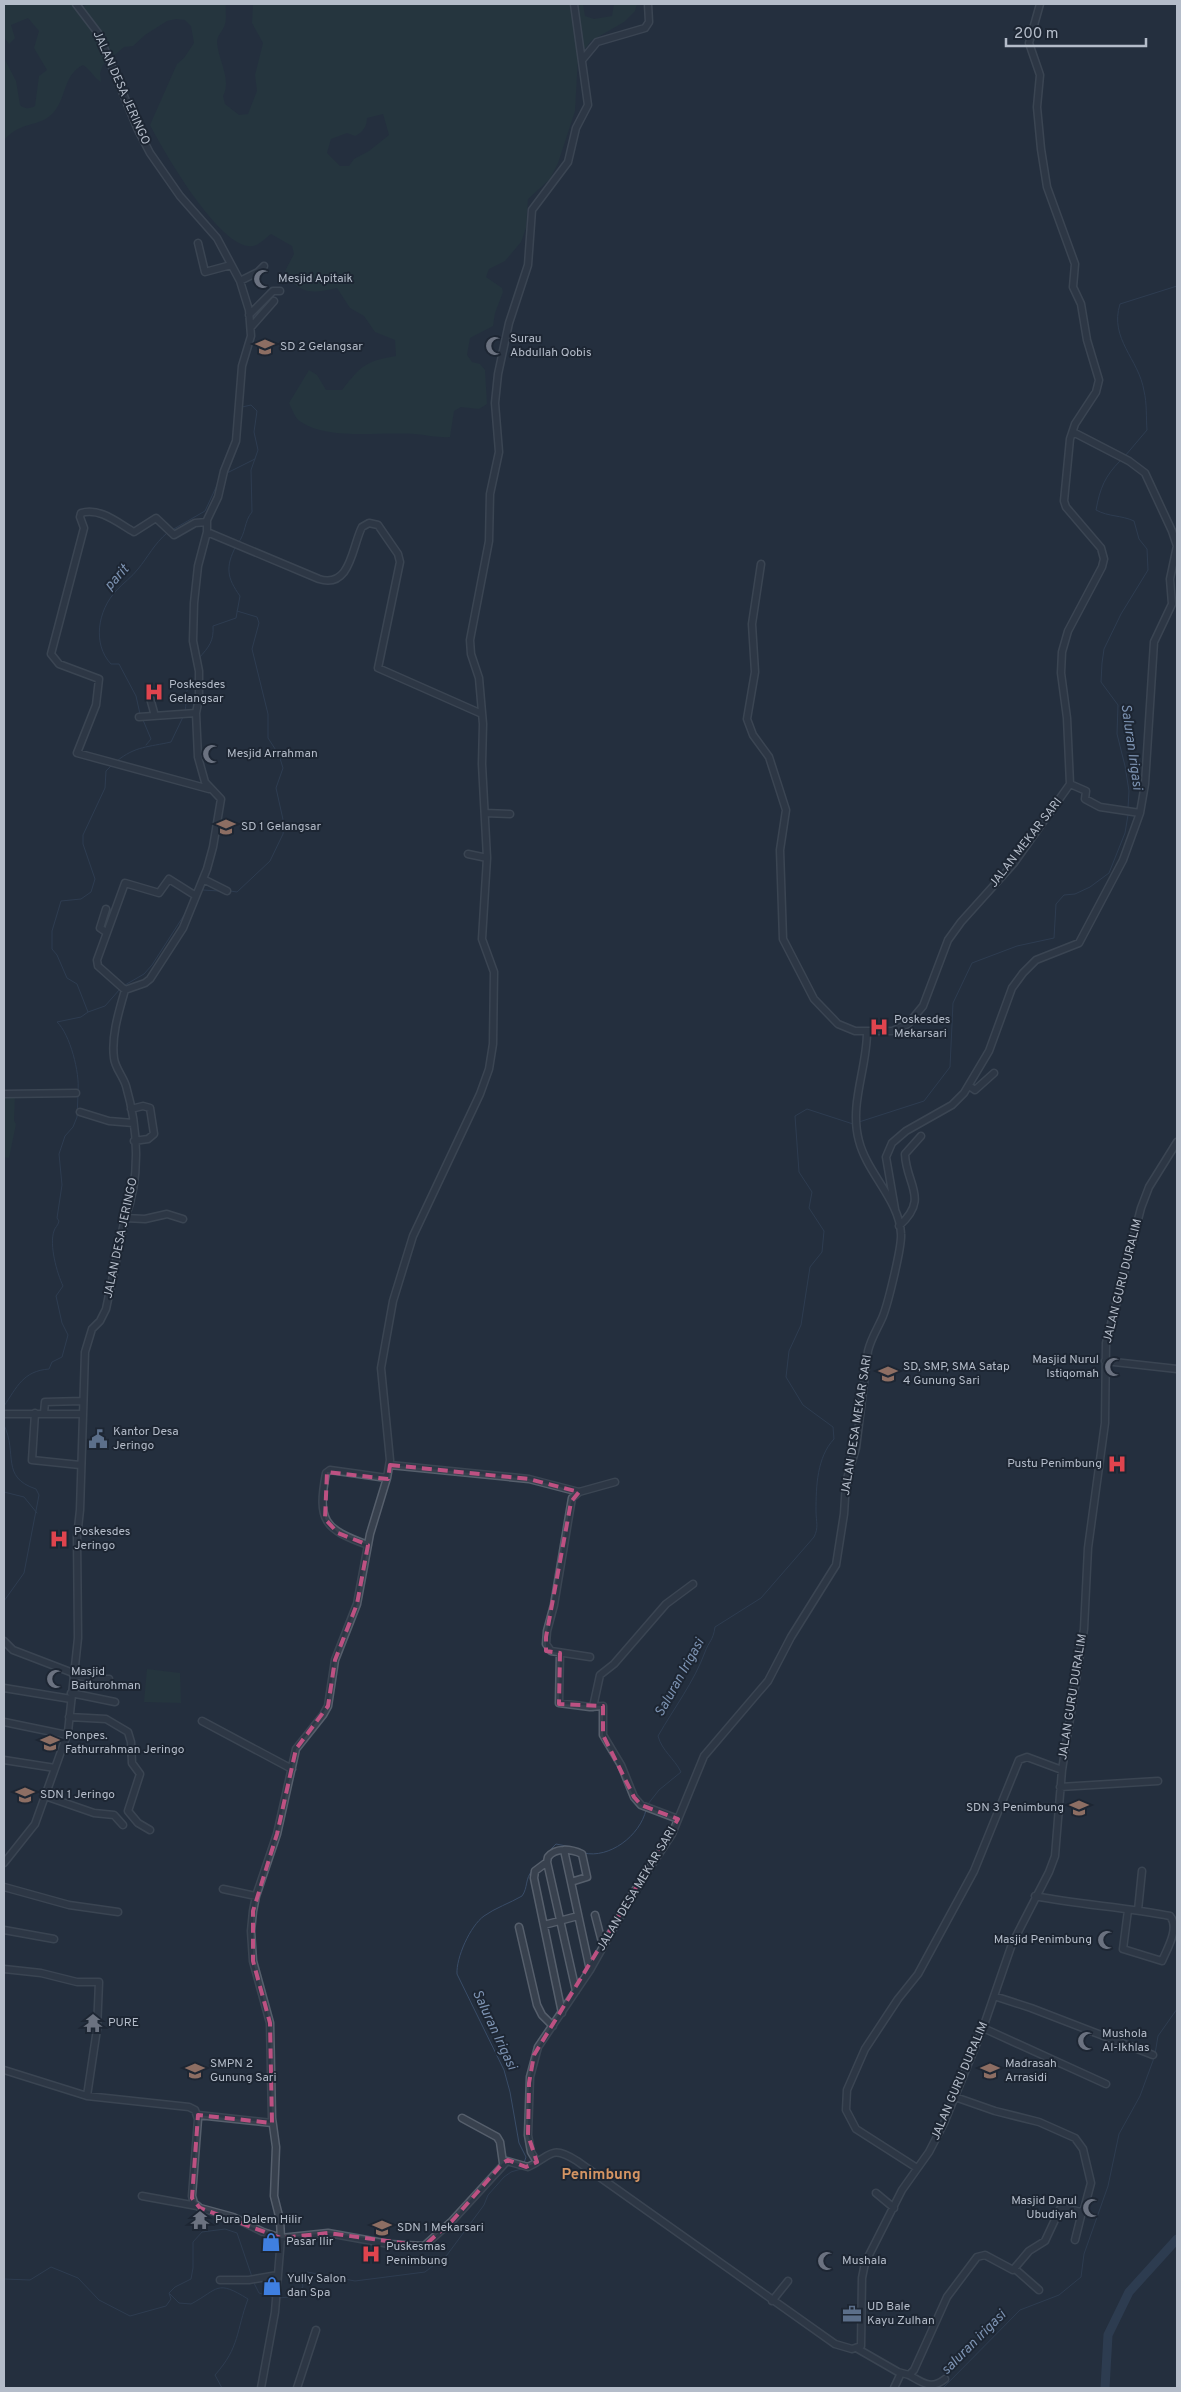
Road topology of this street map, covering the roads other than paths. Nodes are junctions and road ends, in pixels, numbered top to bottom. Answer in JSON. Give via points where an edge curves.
{"nodes":[{"id":1,"x":76,"y":4,"type":"edge"},
{"id":2,"x":574,"y":4,"type":"edge"},
{"id":3,"x":648,"y":4,"type":"edge"},
{"id":4,"x":1040,"y":4,"type":"edge"},
{"id":5,"x":583,"y":59,"type":"junction"},
{"id":6,"x":198,"y":242,"type":"dead end"},
{"id":7,"x":231,"y":266,"type":"junction"},
{"id":8,"x":264,"y":266,"type":"dead end"},
{"id":9,"x":240,"y":281,"type":"junction"},
{"id":10,"x":280,"y":291,"type":"dead end"},
{"id":11,"x":274,"y":301,"type":"dead end"},
{"id":12,"x":250,"y":321,"type":"junction"},
{"id":13,"x":1073,"y":432,"type":"junction"},
{"id":14,"x":207,"y":522,"type":"junction"},
{"id":15,"x":207,"y":532,"type":"junction"},
{"id":16,"x":761,"y":564,"type":"dead end"},
{"id":17,"x":150,"y":698,"type":"dead end"},
{"id":18,"x":192,"y":714,"type":"junction"},
{"id":19,"x":482,"y":714,"type":"junction"},
{"id":20,"x":155,"y":716,"type":"junction"},
{"id":21,"x":139,"y":717,"type":"dead end"},
{"id":22,"x":1070,"y":784,"type":"junction"},
{"id":23,"x":209,"y":789,"type":"junction"},
{"id":24,"x":485,"y":813,"type":"junction"},
{"id":25,"x":1140,"y":813,"type":"junction"},
{"id":26,"x":510,"y":814,"type":"dead end"},
{"id":27,"x":468,"y":854,"type":"dead end"},
{"id":28,"x":487,"y":858,"type":"junction"},
{"id":29,"x":202,"y":883,"type":"junction"},
{"id":30,"x":227,"y":891,"type":"dead end"},
{"id":31,"x":195,"y":894,"type":"junction"},
{"id":32,"x":106,"y":909,"type":"dead end"},
{"id":33,"x":106,"y":932,"type":"junction"},
{"id":34,"x":121,"y":986,"type":"junction"},
{"id":35,"x":867,"y":1032,"type":"junction"},
{"id":36,"x":994,"y":1073,"type":"dead end"},
{"id":37,"x":969,"y":1086,"type":"junction"},
{"id":38,"x":76,"y":1093,"type":"dead end"},
{"id":39,"x":4,"y":1094,"type":"edge"},
{"id":40,"x":131,"y":1109,"type":"junction"},
{"id":41,"x":80,"y":1112,"type":"dead end"},
{"id":42,"x":133,"y":1123,"type":"junction"},
{"id":43,"x":920,"y":1136,"type":"dead end"},
{"id":44,"x":134,"y":1141,"type":"junction"},
{"id":45,"x":1177,"y":1142,"type":"edge"},
{"id":46,"x":896,"y":1216,"type":"junction"},
{"id":47,"x":125,"y":1218,"type":"junction"},
{"id":48,"x":183,"y":1219,"type":"dead end"},
{"id":49,"x":899,"y":1226,"type":"junction"},
{"id":50,"x":1105,"y":1361,"type":"junction"},
{"id":51,"x":1177,"y":1368,"type":"edge"},
{"id":52,"x":82,"y":1401,"type":"junction"},
{"id":53,"x":35,"y":1413,"type":"junction"},
{"id":54,"x":44,"y":1413,"type":"junction"},
{"id":55,"x":4,"y":1414,"type":"edge"},
{"id":56,"x":82,"y":1414,"type":"junction"},
{"id":57,"x":80,"y":1464,"type":"junction"},
{"id":58,"x":390,"y":1465,"type":"junction"},
{"id":59,"x":388,"y":1478,"type":"junction"},
{"id":60,"x":615,"y":1482,"type":"dead end"},
{"id":61,"x":579,"y":1492,"type":"junction"},
{"id":62,"x":368,"y":1545,"type":"junction"},
{"id":63,"x":693,"y":1584,"type":"dead end"},
{"id":64,"x":4,"y":1641,"type":"edge"},
{"id":65,"x":560,"y":1653,"type":"junction"},
{"id":66,"x":590,"y":1657,"type":"dead end"},
{"id":67,"x":73,"y":1674,"type":"junction"},
{"id":68,"x":109,"y":1679,"type":"dead end"},
{"id":69,"x":4,"y":1688,"type":"edge"},
{"id":70,"x":71,"y":1696,"type":"junction"},
{"id":71,"x":115,"y":1702,"type":"dead end"},
{"id":72,"x":593,"y":1707,"type":"junction"},
{"id":73,"x":69,"y":1717,"type":"junction"},
{"id":74,"x":202,"y":1721,"type":"dead end"},
{"id":75,"x":4,"y":1722,"type":"edge"},
{"id":76,"x":67,"y":1735,"type":"junction"},
{"id":77,"x":4,"y":1760,"type":"edge"},
{"id":78,"x":56,"y":1768,"type":"junction"},
{"id":79,"x":292,"y":1769,"type":"junction"},
{"id":80,"x":1062,"y":1770,"type":"junction"},
{"id":81,"x":1158,"y":1781,"type":"dead end"},
{"id":82,"x":1060,"y":1787,"type":"junction"},
{"id":83,"x":45,"y":1796,"type":"junction"},
{"id":84,"x":678,"y":1819,"type":"junction"},
{"id":85,"x":123,"y":1825,"type":"dead end"},
{"id":86,"x":150,"y":1830,"type":"dead end"},
{"id":87,"x":564,"y":1850,"type":"junction"},
{"id":88,"x":548,"y":1862,"type":"junction"},
{"id":89,"x":4,"y":1863,"type":"edge"},
{"id":90,"x":1142,"y":1871,"type":"dead end"},
{"id":91,"x":571,"y":1882,"type":"junction"},
{"id":92,"x":4,"y":1887,"type":"edge"},
{"id":93,"x":223,"y":1889,"type":"dead end"},
{"id":94,"x":256,"y":1896,"type":"junction"},
{"id":95,"x":1035,"y":1896,"type":"junction"},
{"id":96,"x":1128,"y":1910,"type":"junction"},
{"id":97,"x":1138,"y":1910,"type":"junction"},
{"id":98,"x":118,"y":1912,"type":"dead end"},
{"id":99,"x":596,"y":1914,"type":"dead end"},
{"id":100,"x":578,"y":1916,"type":"junction"},
{"id":101,"x":561,"y":1920,"type":"junction"},
{"id":102,"x":544,"y":1925,"type":"junction"},
{"id":103,"x":519,"y":1927,"type":"dead end"},
{"id":104,"x":4,"y":1930,"type":"edge"},
{"id":105,"x":54,"y":1939,"type":"dead end"},
{"id":106,"x":603,"y":1946,"type":"junction"},
{"id":107,"x":4,"y":1970,"type":"edge"},
{"id":108,"x":590,"y":1970,"type":"junction"},
{"id":109,"x":576,"y":1991,"type":"junction"},
{"id":110,"x":994,"y":1996,"type":"junction"},
{"id":111,"x":562,"y":2013,"type":"junction"},
{"id":112,"x":552,"y":2026,"type":"junction"},
{"id":113,"x":983,"y":2028,"type":"junction"},
{"id":114,"x":1153,"y":2056,"type":"dead end"},
{"id":115,"x":4,"y":2070,"type":"edge"},
{"id":116,"x":1106,"y":2084,"type":"dead end"},
{"id":117,"x":87,"y":2096,"type":"junction"},
{"id":118,"x":955,"y":2097,"type":"junction"},
{"id":119,"x":198,"y":2116,"type":"junction"},
{"id":120,"x":462,"y":2118,"type":"dead end"},
{"id":121,"x":272,"y":2123,"type":"junction"},
{"id":122,"x":537,"y":2162,"type":"junction"},
{"id":123,"x":503,"y":2164,"type":"junction"},
{"id":124,"x":917,"y":2168,"type":"junction"},
{"id":125,"x":876,"y":2193,"type":"dead end"},
{"id":126,"x":142,"y":2196,"type":"dead end"},
{"id":127,"x":197,"y":2206,"type":"junction"},
{"id":128,"x":894,"y":2208,"type":"junction"},
{"id":129,"x":1082,"y":2212,"type":"junction"},
{"id":130,"x":281,"y":2240,"type":"junction"},
{"id":131,"x":1074,"y":2240,"type":"dead end"},
{"id":132,"x":1014,"y":2269,"type":"junction"},
{"id":133,"x":278,"y":2275,"type":"junction"},
{"id":134,"x":220,"y":2280,"type":"dead end"},
{"id":135,"x":788,"y":2281,"type":"dead end"},
{"id":136,"x":1038,"y":2290,"type":"dead end"},
{"id":137,"x":772,"y":2301,"type":"junction"},
{"id":138,"x":316,"y":2330,"type":"dead end"},
{"id":139,"x":858,"y":2349,"type":"junction"},
{"id":140,"x":901,"y":2373,"type":"junction"},
{"id":141,"x":909,"y":2375,"type":"junction"},
{"id":142,"x":945,"y":2379,"type":"dead end"},
{"id":143,"x":261,"y":2388,"type":"edge"},
{"id":144,"x":297,"y":2388,"type":"edge"},
{"id":145,"x":894,"y":2388,"type":"edge"}],
"edges":[{"from":1,"to":7,"type":"street","name":"JALAN DESA JERINGO","via":[[98,33],[138,130],[159,167],[217,238]]},
{"from":2,"to":5,"type":"street"},
{"from":3,"to":5,"type":"street","via":[[649,22],[645,28],[597,42]]},
{"from":4,"to":13,"type":"street","via":[[1029,43],[1040,75],[1037,107],[1041,149],[1047,187],[1075,264],[1073,287],[1081,304],[1099,380],[1096,392]]},
{"from":5,"to":19,"type":"street","via":[[588,105],[576,128],[568,162],[533,208],[528,265],[509,323],[498,374],[495,402],[499,452],[490,494],[489,541],[470,640],[479,678]]},
{"from":6,"to":7,"type":"street","via":[[205,272]]},
{"from":7,"to":9,"type":"street","name":"JALAN DESA JERINGO"},
{"from":8,"to":9,"type":"street"},
{"from":9,"to":12,"type":"street","name":"JALAN DESA JERINGO"},
{"from":10,"to":12,"type":"street","via":[[273,291]]},
{"from":11,"to":12,"type":"street"},
{"from":12,"to":14,"type":"street","name":"JALAN DESA JERINGO","via":[[249,345],[242,366],[237,436]]},
{"from":13,"to":22,"type":"street","via":[[1064,501],[1066,508],[1101,548],[1104,559],[1068,631],[1062,652]]},
{"from":13,"to":25,"type":"street","via":[[1129,461],[1145,473],[1177,546],[1170,579],[1172,604],[1154,642],[1145,784]]},
{"from":14,"to":15,"type":"street","name":"JALAN DESA JERINGO"},
{"from":14,"to":23,"type":"street","via":[[194,523],[175,535],[156,518],[134,532],[106,516],[81,513],[84,528],[51,654],[58,664],[100,679],[96,705],[77,753]]},
{"from":15,"to":18,"type":"street","name":"JALAN DESA JERINGO","via":[[195,591],[193,641],[199,671],[199,698]]},
{"from":15,"to":19,"type":"street","via":[[329,581],[346,571],[362,527],[371,523],[378,525],[400,562],[378,668]]},
{"from":16,"to":35,"type":"street","name":"JALAN MEKAR SARI","via":[[752,624],[755,672],[747,719],[753,735],[769,756],[786,810],[780,850],[782,939],[821,1008],[846,1029]]},
{"from":17,"to":20,"type":"street"},
{"from":18,"to":20,"type":"street"},
{"from":18,"to":23,"type":"street","name":"JALAN DESA JERINGO","via":[[200,766]]},
{"from":19,"to":24,"type":"street"},
{"from":20,"to":21,"type":"street"},
{"from":22,"to":25,"type":"street","via":[[1086,791],[1085,799],[1094,805]]},
{"from":22,"to":35,"type":"street","name":"JALAN MEKAR SARI","via":[[1014,863],[948,940],[930,991],[914,1018],[892,1031]]},
{"from":23,"to":29,"type":"street","name":"JALAN DESA JERINGO","via":[[220,799],[214,847]]},
{"from":24,"to":26,"type":"street"},
{"from":24,"to":28,"type":"street"},
{"from":25,"to":37,"type":"street","via":[[1123,860],[1081,940],[1067,949],[1036,960],[1022,973],[1012,988],[989,1051]]},
{"from":27,"to":28,"type":"street"},
{"from":28,"to":58,"type":"street","via":[[482,936],[494,972],[492,1052],[480,1094],[419,1223],[396,1286],[381,1368]]},
{"from":29,"to":30,"type":"street"},
{"from":29,"to":31,"type":"street","name":"JALAN DESA JERINGO"},
{"from":31,"to":33,"type":"street","via":[[169,879],[159,893],[125,883]]},
{"from":31,"to":34,"type":"street","name":"JALAN DESA JERINGO","via":[[184,928],[150,979],[145,983]]},
{"from":32,"to":33,"type":"street","via":[[100,928]]},
{"from":33,"to":34,"type":"street","via":[[97,964]]},
{"from":34,"to":40,"type":"street","name":"JALAN DESA JERINGO","via":[[113,1055]]},
{"from":35,"to":46,"type":"street","name":"JALAN DESA MEKAR SARI","via":[[857,1096],[857,1130],[862,1152]]},
{"from":36,"to":37,"type":"street","via":[[975,1090]]},
{"from":37,"to":46,"type":"street","via":[[952,1106],[906,1131],[888,1150],[887,1168]]},
{"from":38,"to":39,"type":"street"},
{"from":40,"to":42,"type":"street","name":"JALAN DESA JERINGO"},
{"from":40,"to":44,"type":"street","via":[[150,1108],[154,1134],[148,1139]]},
{"from":41,"to":42,"type":"street","via":[[108,1121]]},
{"from":42,"to":44,"type":"street","name":"JALAN DESA JERINGO"},
{"from":43,"to":49,"type":"street","via":[[905,1154],[914,1202],[912,1214]]},
{"from":44,"to":47,"type":"street","name":"JALAN DESA JERINGO","via":[[135,1175]]},
{"from":45,"to":50,"type":"street","name":"JALAN GURU DURALIM","via":[[1141,1208],[1109,1330]]},
{"from":46,"to":49,"type":"street","name":"JALAN DESA MEKAR SARI"},
{"from":47,"to":48,"type":"street","via":[[145,1220],[167,1214]]},
{"from":47,"to":52,"type":"street","name":"JALAN DESA JERINGO","via":[[106,1309],[92,1329],[86,1345]]},
{"from":49,"to":84,"type":"street","name":"JALAN DESA MEKAR SARI","via":[[901,1238],[884,1311],[868,1351],[836,1565],[768,1680],[704,1756]]},
{"from":50,"to":51,"type":"street"},
{"from":50,"to":80,"type":"street","name":"JALAN GURU DURALIM","via":[[1105,1423],[1088,1548],[1084,1629]]},
{"from":52,"to":54,"type":"street","via":[[45,1402]]},
{"from":52,"to":56,"type":"street","name":"JALAN DESA JERINGO"},
{"from":53,"to":54,"type":"street"},
{"from":53,"to":55,"type":"street"},
{"from":53,"to":57,"type":"street","via":[[32,1460]]},
{"from":54,"to":56,"type":"street"},
{"from":56,"to":57,"type":"street","name":"JALAN DESA JERINGO"},
{"from":57,"to":67,"type":"street","name":"JALAN DESA JERINGO","via":[[78,1638]]},
{"from":58,"to":59,"type":"street"},
{"from":58,"to":61,"type":"street","via":[[529,1479]]},
{"from":59,"to":62,"type":"street"},
{"from":59,"to":62,"type":"street","via":[[330,1470],[326,1473],[325,1519],[338,1533]]},
{"from":60,"to":61,"type":"street"},
{"from":61,"to":65,"type":"street","via":[[571,1502],[546,1637],[548,1648]]},
{"from":62,"to":79,"type":"street","via":[[358,1604],[335,1660],[328,1706],[296,1749]]},
{"from":63,"to":72,"type":"street","via":[[666,1604],[614,1664],[600,1675]]},
{"from":64,"to":67,"type":"street","via":[[13,1650]]},
{"from":65,"to":66,"type":"street"},
{"from":65,"to":72,"type":"street","via":[[559,1703]]},
{"from":67,"to":68,"type":"street"},
{"from":67,"to":70,"type":"street","name":"JALAN DESA JERINGO"},
{"from":69,"to":70,"type":"street"},
{"from":70,"to":71,"type":"street"},
{"from":70,"to":73,"type":"street","name":"JALAN DESA JERINGO"},
{"from":72,"to":84,"type":"street","via":[[599,1705],[604,1708],[603,1735],[621,1765],[634,1797],[641,1805]]},
{"from":73,"to":76,"type":"street","name":"JALAN DESA JERINGO"},
{"from":73,"to":86,"type":"street","via":[[106,1720],[128,1732],[132,1763],[140,1774],[128,1810],[138,1823]]},
{"from":74,"to":79,"type":"street"},
{"from":75,"to":76,"type":"street"},
{"from":76,"to":78,"type":"street","name":"JALAN DESA JERINGO"},
{"from":77,"to":78,"type":"street"},
{"from":78,"to":83,"type":"street","name":"JALAN DESA JERINGO"},
{"from":79,"to":94,"type":"street","via":[[274,1843]]},
{"from":80,"to":82,"type":"street","name":"JALAN GURU DURALIM"},
{"from":80,"to":124,"type":"street","via":[[1027,1757],[1019,1760],[974,1871],[920,1969],[865,2049],[850,2079],[846,2105],[854,2126]]},
{"from":81,"to":82,"type":"street"},
{"from":82,"to":95,"type":"street","name":"JALAN GURU DURALIM","via":[[1055,1856],[1050,1872]]},
{"from":83,"to":85,"type":"street","via":[[94,1813],[114,1815]]},
{"from":83,"to":89,"type":"street","name":"JALAN DESA JERINGO","via":[[32,1829]]},
{"from":84,"to":106,"type":"street","name":"JALAN DESA MEKAR SARI"},
{"from":87,"to":88,"type":"street","via":[[552,1852]]},
{"from":87,"to":91,"type":"street"},
{"from":87,"to":91,"type":"street","via":[[582,1854],[587,1875]]},
{"from":88,"to":101,"type":"street"},
{"from":88,"to":102,"type":"street","via":[[534,1874]]},
{"from":90,"to":97,"type":"street"},
{"from":91,"to":100,"type":"street"},
{"from":92,"to":98,"type":"street","via":[[69,1905]]},
{"from":93,"to":94,"type":"street"},
{"from":94,"to":121,"type":"street","via":[[252,1952],[270,2024]]},
{"from":95,"to":96,"type":"street"},
{"from":95,"to":110,"type":"street","name":"JALAN GURU DURALIM","via":[[1012,1944]]},
{"from":96,"to":97,"type":"street"},
{"from":96,"to":97,"type":"street","via":[[1123,1950],[1162,1960],[1170,1945],[1173,1918]]},
{"from":99,"to":106,"type":"street"},
{"from":100,"to":101,"type":"street"},
{"from":100,"to":108,"type":"street"},
{"from":101,"to":102,"type":"street"},
{"from":101,"to":109,"type":"street"},
{"from":102,"to":111,"type":"street"},
{"from":103,"to":112,"type":"street","via":[[536,2005]]},
{"from":104,"to":105,"type":"street"},
{"from":106,"to":108,"type":"street","name":"JALAN DESA MEKAR SARI"},
{"from":107,"to":117,"type":"street","via":[[41,1973],[77,1982],[100,1982]]},
{"from":108,"to":109,"type":"street","name":"JALAN DESA MEKAR SARI"},
{"from":109,"to":111,"type":"street","name":"JALAN DESA MEKAR SARI"},
{"from":110,"to":113,"type":"street","name":"JALAN GURU DURALIM"},
{"from":110,"to":114,"type":"street"},
{"from":111,"to":112,"type":"street","name":"JALAN DESA MEKAR SARI"},
{"from":112,"to":122,"type":"street","name":"JALAN DESA MEKAR SARI","via":[[534,2055],[530,2077],[529,2146]]},
{"from":113,"to":116,"type":"street"},
{"from":113,"to":118,"type":"street","name":"JALAN GURU DURALIM"},
{"from":115,"to":117,"type":"street"},
{"from":117,"to":119,"type":"street","via":[[189,2107]]},
{"from":118,"to":124,"type":"street","name":"JALAN GURU DURALIM","via":[[933,2146]]},
{"from":118,"to":129,"type":"street","via":[[1039,2122],[1075,2138],[1083,2149],[1091,2183]]},
{"from":119,"to":121,"type":"street"},
{"from":119,"to":127,"type":"street","via":[[192,2196]]},
{"from":120,"to":123,"type":"street","via":[[496,2137],[500,2142]]},
{"from":121,"to":130,"type":"street","via":[[276,2147],[274,2202],[280,2220]]},
{"from":122,"to":123,"type":"street","via":[[528,2167],[510,2161]]},
{"from":122,"to":137,"type":"street","via":[[555,2153],[572,2158]]},
{"from":123,"to":130,"type":"street","via":[[452,2221],[424,2246],[389,2244],[328,2233]]},
{"from":124,"to":128,"type":"street","name":"JALAN GURU DURALIM"},
{"from":125,"to":128,"type":"street"},
{"from":126,"to":127,"type":"street"},
{"from":127,"to":130,"type":"street","via":[[233,2217]]},
{"from":128,"to":139,"type":"street","name":"JALAN GURU DURALIM","via":[[863,2269],[863,2342]]},
{"from":129,"to":131,"type":"street"},
{"from":129,"to":132,"type":"street","via":[[1060,2209],[1045,2241],[1031,2249]]},
{"from":130,"to":133,"type":"street"},
{"from":132,"to":136,"type":"street"},
{"from":132,"to":141,"type":"street","via":[[985,2255],[977,2257],[947,2298]]},
{"from":133,"to":134,"type":"street"},
{"from":133,"to":143,"type":"street"},
{"from":135,"to":137,"type":"street"},
{"from":137,"to":139,"type":"street","via":[[840,2347]]},
{"from":138,"to":144,"type":"street"},
{"from":139,"to":140,"type":"street"},
{"from":140,"to":141,"type":"street"},
{"from":140,"to":145,"type":"street"},
{"from":141,"to":142,"type":"street","via":[[930,2386]]}]}
